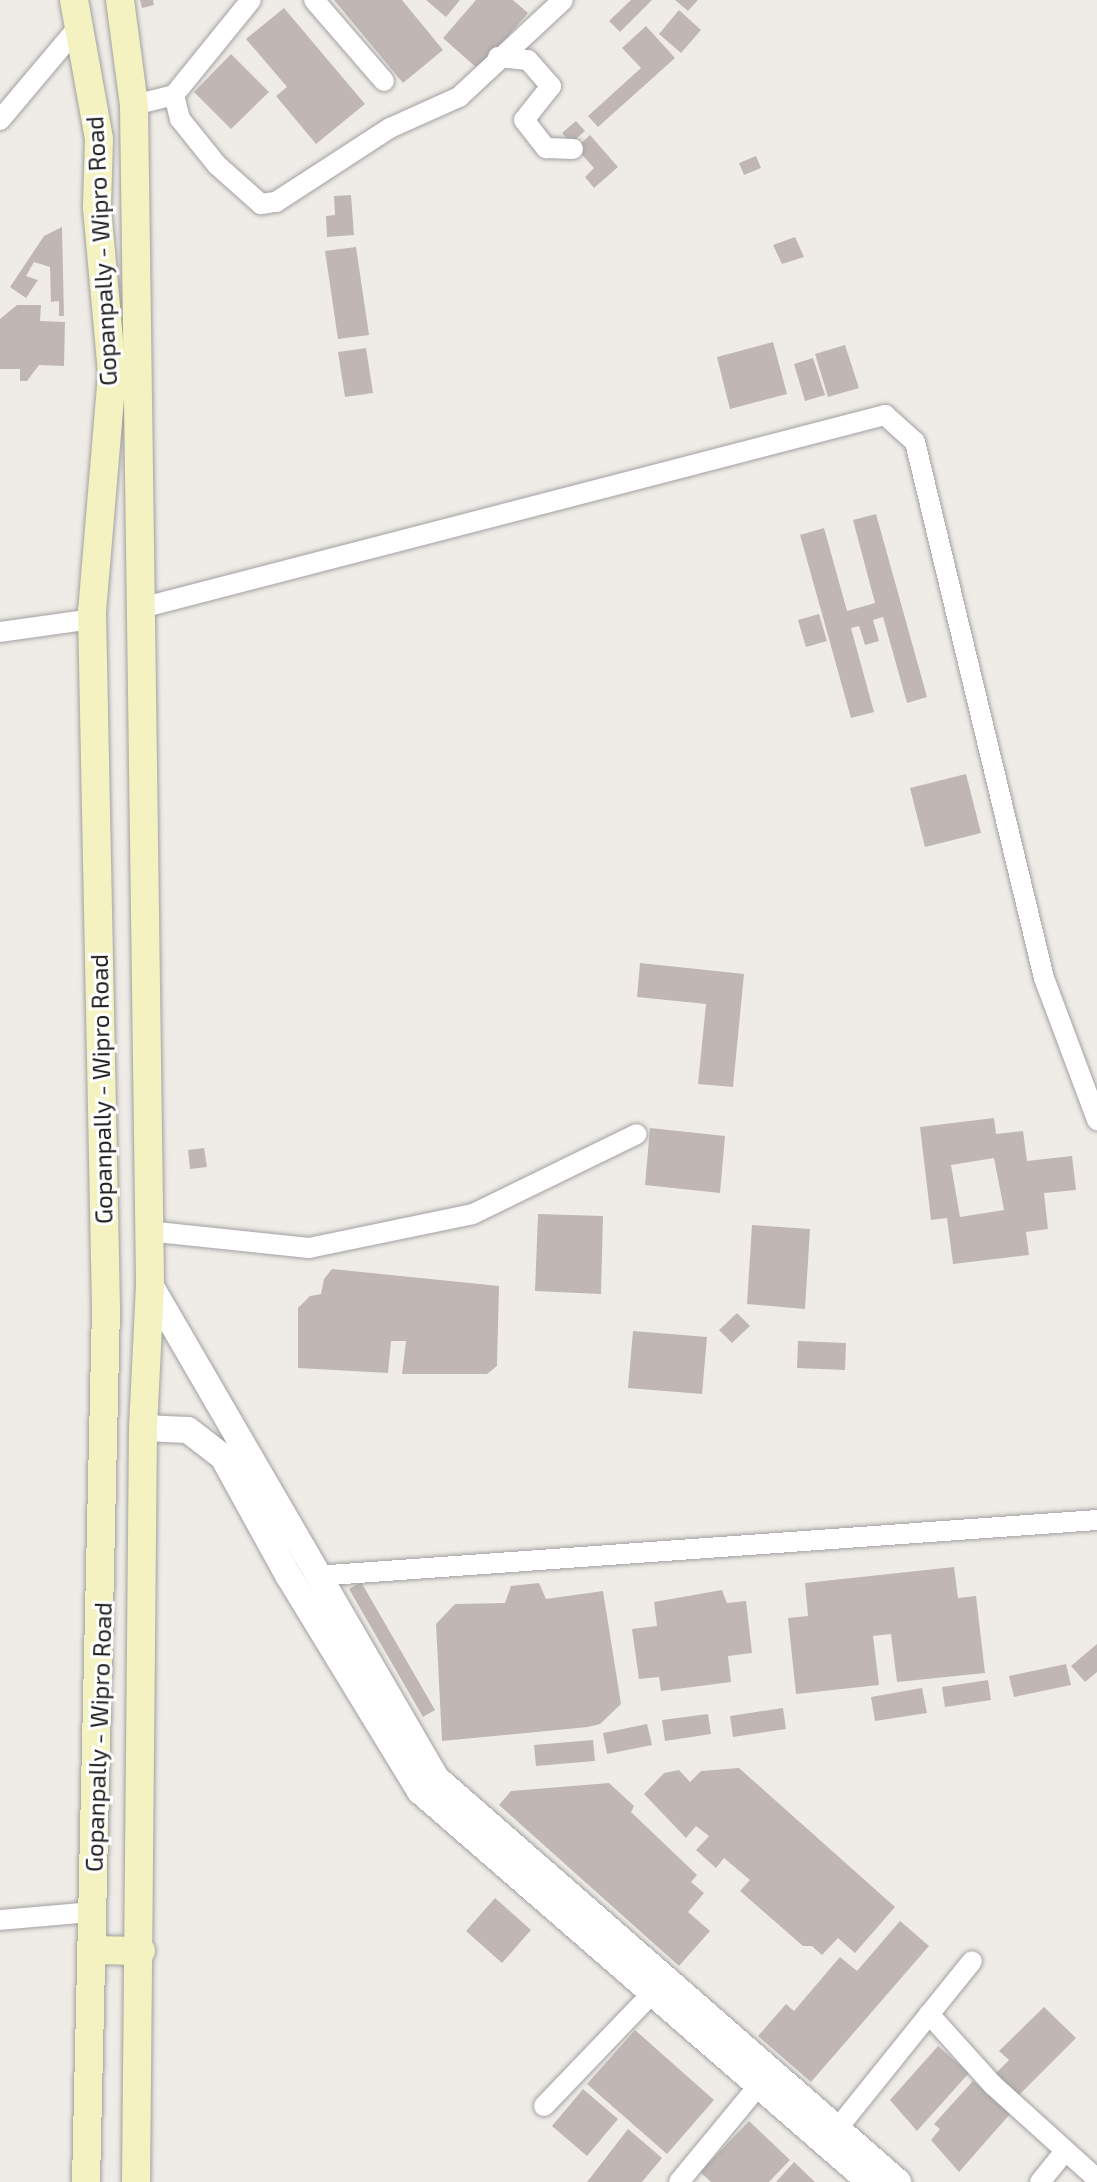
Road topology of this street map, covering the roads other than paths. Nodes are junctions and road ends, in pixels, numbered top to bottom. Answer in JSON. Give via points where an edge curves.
{"nodes":[{"id":1,"x":120,"y":0,"type":"edge"},
{"id":2,"x":251,"y":0,"type":"edge"},
{"id":3,"x":314,"y":0,"type":"edge"},
{"id":4,"x":563,"y":0,"type":"edge"},
{"id":5,"x":77,"y":13,"type":"edge"},
{"id":6,"x":498,"y":57,"type":"junction"},
{"id":7,"x":384,"y":81,"type":"dead end"},
{"id":8,"x":174,"y":95,"type":"junction"},
{"id":9,"x":134,"y":105,"type":"junction"},
{"id":10,"x":0,"y":120,"type":"edge"},
{"id":11,"x":573,"y":149,"type":"dead end"},
{"id":12,"x":141,"y":608,"type":"junction"},
{"id":13,"x":92,"y":619,"type":"junction"},
{"id":14,"x":0,"y":632,"type":"edge"},
{"id":15,"x":1097,"y":1120,"type":"edge"},
{"id":16,"x":637,"y":1134,"type":"dead end"},
{"id":17,"x":147,"y":1231,"type":"junction"},
{"id":18,"x":150,"y":1285,"type":"junction"},
{"id":19,"x":143,"y":1428,"type":"junction"},
{"id":20,"x":1097,"y":1520,"type":"edge"},
{"id":21,"x":316,"y":1576,"type":"junction"},
{"id":22,"x":92,"y":1912,"type":"junction"},
{"id":23,"x":0,"y":1920,"type":"edge"},
{"id":24,"x":92,"y":1950,"type":"junction"},
{"id":25,"x":141,"y":1951,"type":"junction"},
{"id":26,"x":972,"y":1961,"type":"dead end"},
{"id":27,"x":661,"y":1984,"type":"junction"},
{"id":28,"x":93,"y":1995,"type":"junction"},
{"id":29,"x":140,"y":1997,"type":"junction"},
{"id":30,"x":929,"y":2014,"type":"junction"},
{"id":31,"x":759,"y":2085,"type":"junction"},
{"id":32,"x":544,"y":2106,"type":"dead end"},
{"id":33,"x":832,"y":2135,"type":"junction"},
{"id":34,"x":1065,"y":2151,"type":"junction"},
{"id":35,"x":1097,"y":2179,"type":"edge"},
{"id":36,"x":86,"y":2182,"type":"edge"},
{"id":37,"x":136,"y":2182,"type":"edge"},
{"id":38,"x":679,"y":2182,"type":"edge"},
{"id":39,"x":870,"y":2182,"type":"edge"},
{"id":40,"x":898,"y":2182,"type":"edge"},
{"id":41,"x":1040,"y":2182,"type":"edge"}],
"edges":[{"from":1,"to":9,"type":"main road","name":"Gopanpally - Wipro Road"},
{"from":2,"to":8,"type":"street"},
{"from":3,"to":7,"type":"street"},
{"from":4,"to":6,"type":"street"},
{"from":5,"to":10,"type":"street"},
{"from":5,"to":13,"type":"main road","name":"Gopanpally - Wipro Road","via":[[99,139],[97,208],[112,374]]},
{"from":6,"to":8,"type":"street","via":[[459,97],[390,128],[291,196],[261,204],[217,165],[180,119]]},
{"from":6,"to":11,"type":"street","via":[[528,60],[551,86],[524,120],[546,148]]},
{"from":8,"to":9,"type":"street"},
{"from":9,"to":12,"type":"main road","name":"Gopanpally - Wipro Road"},
{"from":12,"to":15,"type":"street","via":[[885,415],[915,442],[1044,978]]},
{"from":12,"to":17,"type":"main road","name":"Gopanpally - Wipro Road"},
{"from":13,"to":14,"type":"street"},
{"from":13,"to":22,"type":"main road","name":"Gopanpally - Wipro Road","via":[[106,1308]]},
{"from":16,"to":17,"type":"street","via":[[473,1214],[309,1248]]},
{"from":17,"to":18,"type":"main road","name":"Gopanpally - Wipro Road"},
{"from":18,"to":19,"type":"main road","name":"Gopanpally - Wipro Road"},
{"from":18,"to":21,"type":"street"},
{"from":19,"to":25,"type":"main road","name":"Gopanpally - Wipro Road"},
{"from":19,"to":27,"type":"street","via":[[188,1430],[223,1457],[420,1791]]},
{"from":20,"to":21,"type":"street"},
{"from":21,"to":27,"type":"street","via":[[436,1778]]},
{"from":22,"to":23,"type":"street"},
{"from":22,"to":24,"type":"main road","name":"Gopanpally - Wipro Road"},
{"from":24,"to":25,"type":"main road"},
{"from":24,"to":28,"type":"main road","name":"Gopanpally - Wipro Road"},
{"from":25,"to":29,"type":"main road","name":"Gopanpally - Wipro Road"},
{"from":26,"to":30,"type":"street"},
{"from":27,"to":31,"type":"street"},
{"from":27,"to":32,"type":"street"},
{"from":27,"to":33,"type":"street"},
{"from":28,"to":29,"type":"main road"},
{"from":28,"to":36,"type":"main road","name":"Gopanpally - Wipro Road"},
{"from":29,"to":37,"type":"main road","name":"Gopanpally - Wipro Road"},
{"from":30,"to":33,"type":"street"},
{"from":30,"to":34,"type":"street","via":[[993,2085]]},
{"from":31,"to":33,"type":"street"},
{"from":31,"to":38,"type":"street"},
{"from":33,"to":39,"type":"street"},
{"from":33,"to":40,"type":"street"},
{"from":34,"to":35,"type":"street"},
{"from":34,"to":41,"type":"street"}]}
